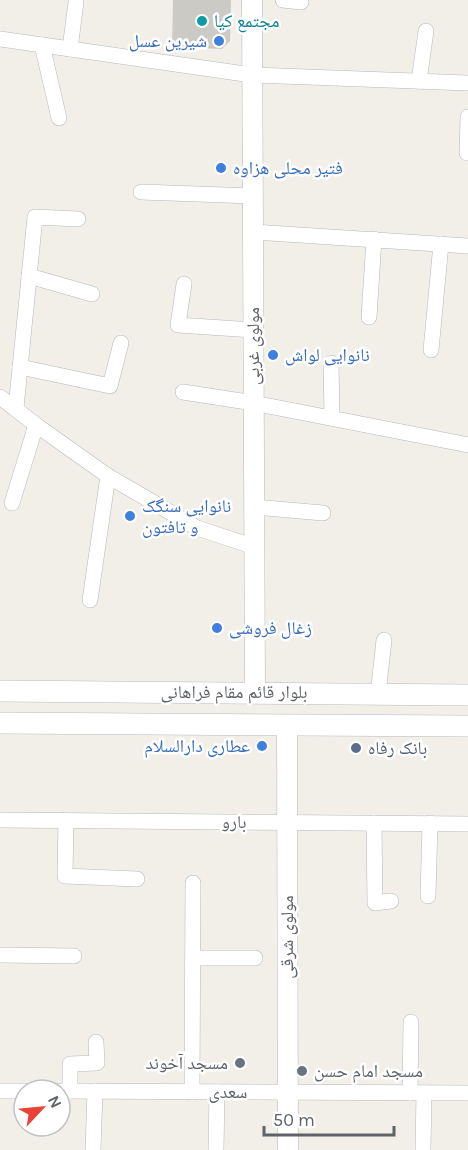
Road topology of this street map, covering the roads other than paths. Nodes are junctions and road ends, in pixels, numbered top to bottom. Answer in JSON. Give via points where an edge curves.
{"nodes":[{"id":1,"x":252,"y":0,"type":"edge"},
{"id":2,"x":283,"y":0,"type":"edge"},
{"id":3,"x":76,"y":2,"type":"dead end"},
{"id":4,"x":301,"y":2,"type":"dead end"},
{"id":5,"x":426,"y":31,"type":"dead end"},
{"id":6,"x":0,"y":39,"type":"edge"},
{"id":7,"x":42,"y":45,"type":"junction"},
{"id":8,"x":70,"y":49,"type":"junction"},
{"id":9,"x":252,"y":75,"type":"junction"},
{"id":10,"x":419,"y":81,"type":"junction"},
{"id":11,"x":468,"y":82,"type":"edge"},
{"id":12,"x":468,"y":117,"type":"edge"},
{"id":13,"x":59,"y":118,"type":"dead end"},
{"id":14,"x":467,"y":153,"type":"edge"},
{"id":15,"x":141,"y":192,"type":"dead end"},
{"id":16,"x":253,"y":196,"type":"junction"},
{"id":17,"x":78,"y":219,"type":"dead end"},
{"id":18,"x":253,"y":232,"type":"junction"},
{"id":19,"x":374,"y":239,"type":"junction"},
{"id":20,"x":441,"y":244,"type":"junction"},
{"id":21,"x":468,"y":246,"type":"edge"},
{"id":22,"x":30,"y":276,"type":"junction"},
{"id":23,"x":184,"y":284,"type":"dead end"},
{"id":24,"x":92,"y":294,"type":"dead end"},
{"id":25,"x":369,"y":318,"type":"dead end"},
{"id":26,"x":254,"y":330,"type":"junction"},
{"id":27,"x":121,"y":343,"type":"dead end"},
{"id":28,"x":431,"y":350,"type":"dead end"},
{"id":29,"x":331,"y":363,"type":"dead end"},
{"id":30,"x":20,"y":367,"type":"junction"},
{"id":31,"x":183,"y":392,"type":"dead end"},
{"id":32,"x":0,"y":397,"type":"edge"},
{"id":33,"x":254,"y":403,"type":"junction"},
{"id":34,"x":16,"y":408,"type":"junction"},
{"id":35,"x":332,"y":418,"type":"junction"},
{"id":36,"x":36,"y":425,"type":"junction"},
{"id":37,"x":468,"y":445,"type":"edge"},
{"id":38,"x":108,"y":476,"type":"junction"},
{"id":39,"x":12,"y":503,"type":"dead end"},
{"id":40,"x":254,"y":507,"type":"junction"},
{"id":41,"x":323,"y":513,"type":"dead end"},
{"id":42,"x":255,"y":547,"type":"junction"},
{"id":43,"x":90,"y":600,"type":"dead end"},
{"id":44,"x":384,"y":640,"type":"dead end"},
{"id":45,"x":0,"y":691,"type":"edge"},
{"id":46,"x":255,"y":692,"type":"junction"},
{"id":47,"x":378,"y":694,"type":"junction"},
{"id":48,"x":468,"y":695,"type":"edge"},
{"id":49,"x":0,"y":723,"type":"edge"},
{"id":50,"x":287,"y":725,"type":"junction"},
{"id":51,"x":468,"y":726,"type":"edge"},
{"id":52,"x":0,"y":820,"type":"edge"},
{"id":53,"x":66,"y":820,"type":"junction"},
{"id":54,"x":287,"y":822,"type":"junction"},
{"id":55,"x":374,"y":823,"type":"junction"},
{"id":56,"x":430,"y":823,"type":"junction"},
{"id":57,"x":468,"y":824,"type":"edge"},
{"id":58,"x":137,"y":879,"type":"dead end"},
{"id":59,"x":193,"y":883,"type":"dead end"},
{"id":60,"x":428,"y":896,"type":"dead end"},
{"id":61,"x":391,"y":901,"type":"dead end"},
{"id":62,"x":0,"y":955,"type":"edge"},
{"id":63,"x":74,"y":956,"type":"dead end"},
{"id":64,"x":193,"y":957,"type":"junction"},
{"id":65,"x":255,"y":958,"type":"dead end"},
{"id":66,"x":411,"y":1022,"type":"dead end"},
{"id":67,"x":96,"y":1042,"type":"dead end"},
{"id":68,"x":67,"y":1078,"type":"edge"},
{"id":69,"x":72,"y":1091,"type":"edge"},
{"id":70,"x":95,"y":1091,"type":"junction"},
{"id":71,"x":192,"y":1092,"type":"junction"},
{"id":72,"x":217,"y":1092,"type":"junction"},
{"id":73,"x":288,"y":1092,"type":"junction"},
{"id":74,"x":417,"y":1093,"type":"junction"},
{"id":75,"x":468,"y":1093,"type":"edge"},
{"id":76,"x":93,"y":1150,"type":"edge"},
{"id":77,"x":216,"y":1150,"type":"edge"},
{"id":78,"x":288,"y":1150,"type":"edge"},
{"id":79,"x":423,"y":1150,"type":"edge"}],
"edges":[{"from":1,"to":9,"type":"street","name":"مولوی غربی"},
{"from":2,"to":4,"type":"street"},
{"from":3,"to":8,"type":"street"},
{"from":5,"to":10,"type":"street"},
{"from":6,"to":7,"type":"street"},
{"from":7,"to":8,"type":"street"},
{"from":7,"to":13,"type":"street"},
{"from":8,"to":9,"type":"street"},
{"from":9,"to":10,"type":"street"},
{"from":9,"to":16,"type":"street","name":"مولوی غربی"},
{"from":10,"to":11,"type":"street"},
{"from":12,"to":14,"type":"street"},
{"from":15,"to":16,"type":"street"},
{"from":16,"to":18,"type":"street","name":"مولوی غربی"},
{"from":17,"to":22,"type":"street","via":[[35,217]]},
{"from":18,"to":19,"type":"street"},
{"from":18,"to":26,"type":"street","name":"مولوی غربی"},
{"from":19,"to":20,"type":"street"},
{"from":19,"to":25,"type":"street"},
{"from":20,"to":21,"type":"street"},
{"from":20,"to":28,"type":"street"},
{"from":22,"to":24,"type":"street"},
{"from":22,"to":30,"type":"street"},
{"from":23,"to":26,"type":"street","via":[[178,325]]},
{"from":26,"to":33,"type":"street","name":"مولوی غربی"},
{"from":27,"to":30,"type":"street","via":[[110,386]]},
{"from":29,"to":35,"type":"street"},
{"from":30,"to":34,"type":"street"},
{"from":31,"to":33,"type":"street"},
{"from":32,"to":34,"type":"street"},
{"from":33,"to":35,"type":"street"},
{"from":33,"to":40,"type":"street","name":"مولوی غربی"},
{"from":34,"to":36,"type":"street"},
{"from":35,"to":37,"type":"street"},
{"from":36,"to":38,"type":"street"},
{"from":36,"to":39,"type":"street"},
{"from":38,"to":42,"type":"street","via":[[197,528]]},
{"from":38,"to":43,"type":"street"},
{"from":40,"to":41,"type":"street"},
{"from":40,"to":42,"type":"street","name":"مولوی غربی"},
{"from":42,"to":46,"type":"street","name":"مولوی غربی"},
{"from":44,"to":47,"type":"street"},
{"from":45,"to":46,"type":"main road","name":"بلوار قائم مقام فراهانی"},
{"from":46,"to":47,"type":"main road","name":"بلوار قائم مقام فراهانی"},
{"from":47,"to":48,"type":"main road","name":"بلوار قائم مقام فراهانی"},
{"from":49,"to":50,"type":"main road","name":"بلوار قائم مقام فراهانی"},
{"from":50,"to":51,"type":"main road","name":"بلوار قائم مقام فراهانی"},
{"from":50,"to":54,"type":"street","name":"مولوی شرقی"},
{"from":52,"to":53,"type":"street","name":"بارو"},
{"from":53,"to":54,"type":"street","name":"بارو"},
{"from":53,"to":58,"type":"street","via":[[65,876]]},
{"from":54,"to":55,"type":"street","name":"بارو"},
{"from":54,"to":73,"type":"street","name":"مولوی شرقی"},
{"from":55,"to":56,"type":"street","name":"بارو"},
{"from":55,"to":61,"type":"street","via":[[375,903]]},
{"from":56,"to":57,"type":"street","name":"بارو"},
{"from":56,"to":60,"type":"street"},
{"from":59,"to":64,"type":"street"},
{"from":62,"to":63,"type":"street"},
{"from":64,"to":65,"type":"street"},
{"from":64,"to":71,"type":"street"},
{"from":66,"to":74,"type":"street"},
{"from":67,"to":68,"type":"street","via":[[97,1063],[70,1064]]},
{"from":69,"to":70,"type":"street","name":"سعدی"},
{"from":70,"to":71,"type":"street","name":"سعدی"},
{"from":70,"to":76,"type":"street"},
{"from":71,"to":72,"type":"street","name":"سعدی"},
{"from":72,"to":73,"type":"street","name":"سعدی"},
{"from":72,"to":77,"type":"street"},
{"from":73,"to":74,"type":"street","name":"سعدی"},
{"from":73,"to":78,"type":"street","name":"مولوی شرقی"},
{"from":74,"to":75,"type":"street","name":"سعدی"},
{"from":74,"to":79,"type":"street"}]}
